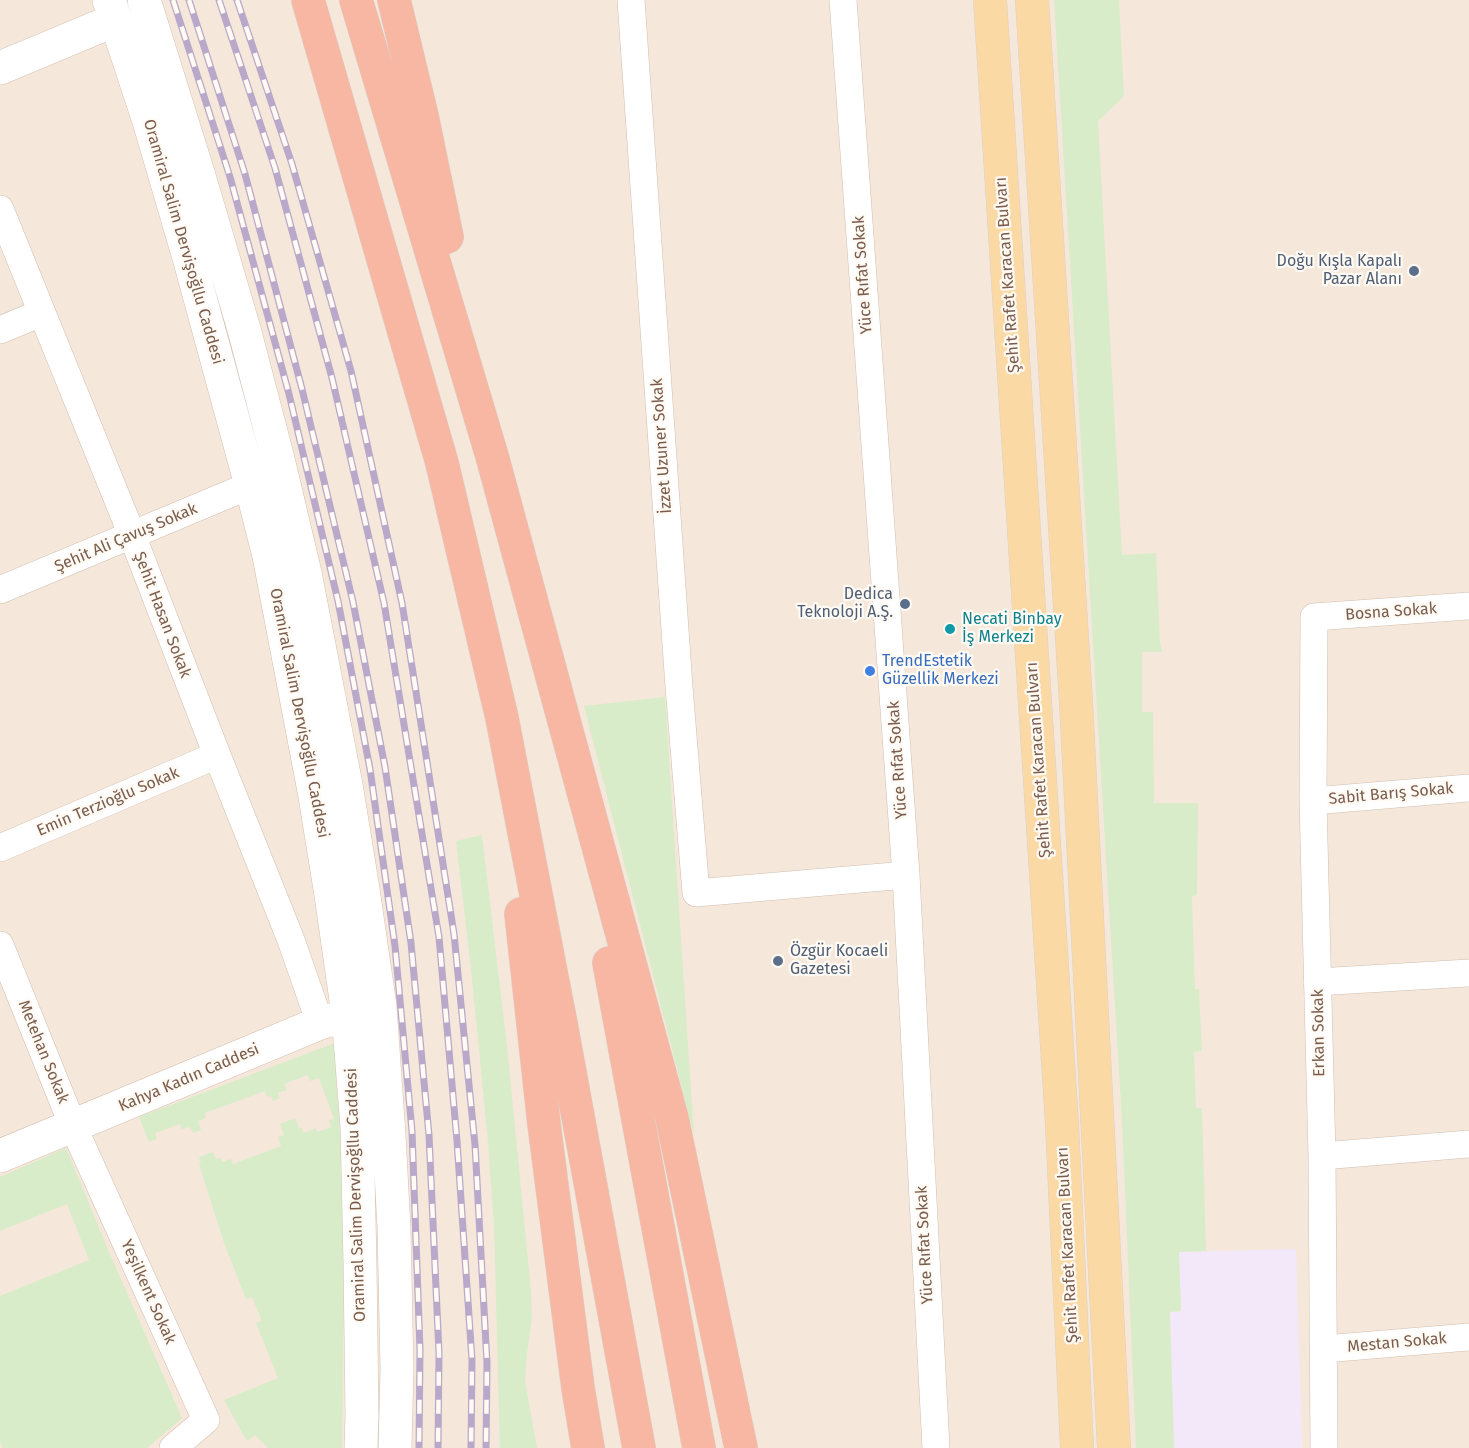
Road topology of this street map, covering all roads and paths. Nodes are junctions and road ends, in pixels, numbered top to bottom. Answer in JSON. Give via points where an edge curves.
{"nodes":[{"id":1,"x":144,"y":0,"type":"edge"},
{"id":2,"x":308,"y":0,"type":"edge"},
{"id":3,"x":356,"y":0,"type":"edge"},
{"id":4,"x":394,"y":0,"type":"edge"},
{"id":5,"x":631,"y":0,"type":"edge"},
{"id":6,"x":843,"y":0,"type":"edge"},
{"id":7,"x":990,"y":0,"type":"edge"},
{"id":8,"x":1032,"y":0,"type":"edge"},
{"id":9,"x":112,"y":10,"type":"edge"},
{"id":10,"x":0,"y":68,"type":"edge"},
{"id":11,"x":0,"y":209,"type":"edge"},
{"id":12,"x":41,"y":313,"type":"junction"},
{"id":13,"x":0,"y":330,"type":"edge"},
{"id":14,"x":492,"y":456,"type":"junction"},
{"id":15,"x":251,"y":485,"type":"junction"},
{"id":16,"x":132,"y":535,"type":"junction"},
{"id":17,"x":0,"y":591,"type":"edge"},
{"id":18,"x":1469,"y":606,"type":"edge"},
{"id":19,"x":1314,"y":617,"type":"joint"},
{"id":20,"x":559,"y":706,"type":"junction"},
{"id":21,"x":502,"y":718,"type":"junction"},
{"id":22,"x":217,"y":755,"type":"junction"},
{"id":23,"x":1469,"y":788,"type":"edge"},
{"id":24,"x":1313,"y":801,"type":"junction"},
{"id":25,"x":0,"y":848,"type":"edge"},
{"id":26,"x":906,"y":875,"type":"junction"},
{"id":27,"x":0,"y":945,"type":"edge"},
{"id":28,"x":1469,"y":973,"type":"edge"},
{"id":29,"x":1317,"y":981,"type":"junction"},
{"id":30,"x":380,"y":1006,"type":"junction"},
{"id":31,"x":334,"y":1018,"type":"junction"},
{"id":32,"x":73,"y":1126,"type":"junction"},
{"id":33,"x":1469,"y":1144,"type":"edge"},
{"id":34,"x":0,"y":1156,"type":"edge"},
{"id":35,"x":1322,"y":1156,"type":"junction"},
{"id":36,"x":1469,"y":1337,"type":"edge"},
{"id":37,"x":1324,"y":1349,"type":"junction"},
{"id":38,"x":174,"y":1448,"type":"edge"},
{"id":39,"x":361,"y":1448,"type":"edge"},
{"id":40,"x":395,"y":1448,"type":"edge"},
{"id":41,"x":588,"y":1448,"type":"edge"},
{"id":42,"x":639,"y":1448,"type":"edge"},
{"id":43,"x":699,"y":1448,"type":"edge"},
{"id":44,"x":741,"y":1448,"type":"edge"},
{"id":45,"x":936,"y":1448,"type":"edge"},
{"id":46,"x":1077,"y":1448,"type":"edge"},
{"id":47,"x":1114,"y":1448,"type":"edge"},
{"id":48,"x":1324,"y":1448,"type":"edge"}],
"edges":[{"from":1,"to":30,"type":"main road","name":"Oramiral Salim Dervişoğllu Caddesi","via":[[244,329],[305,573],[346,785]]},
{"from":2,"to":21,"type":"highway","via":[[442,463]]},
{"from":3,"to":14,"type":"highway"},
{"from":4,"to":14,"type":"highway","via":[[422,116]]},
{"from":5,"to":26,"type":"street","name":"İzzet Uzuner Sokak","via":[[696,892]]},
{"from":6,"to":26,"type":"street","name":"Yüce Rıfat Sokak"},
{"from":7,"to":46,"type":"main road","name":"Şehit Rafet Karacan Bulvarı","via":[[1062,1124]]},
{"from":8,"to":47,"type":"main road","via":[[1076,714]]},
{"from":9,"to":10,"type":"main road"},
{"from":9,"to":15,"type":"main road","name":"Oramiral Salim Dervişoğllu Caddesi","via":[[181,228]]},
{"from":11,"to":12,"type":"street","name":"Şehit Hasan Sokak"},
{"from":12,"to":13,"type":"street"},
{"from":12,"to":16,"type":"street","name":"Şehit Hasan Sokak"},
{"from":14,"to":20,"type":"highway"},
{"from":15,"to":16,"type":"street","name":"Şehit Ali Çavuş Sokak"},
{"from":15,"to":31,"type":"main road","name":"Oramiral Salim Dervişoğllu Caddesi","via":[[269,556],[332,895]]},
{"from":16,"to":17,"type":"street","name":"Şehit Ali Çavuş Sokak"},
{"from":16,"to":22,"type":"street","name":"Şehit Hasan Sokak"},
{"from":18,"to":19,"type":"street","name":"Bosna Sokak"},
{"from":19,"to":24,"type":"street","name":"Erkan Sokak"},
{"from":20,"to":43,"type":"highway"},
{"from":20,"to":44,"type":"highway","via":[[672,1118]]},
{"from":21,"to":41,"type":"highway","via":[[526,970]]},
{"from":21,"to":42,"type":"highway"},
{"from":22,"to":25,"type":"street","name":"Emin Terzioğlu Sokak"},
{"from":22,"to":31,"type":"street","name":"Şehit Hasan Sokak","via":[[291,940]]},
{"from":23,"to":24,"type":"street","name":"Sabit Barış Sokak"},
{"from":24,"to":29,"type":"street","name":"Erkan Sokak"},
{"from":26,"to":45,"type":"street","name":"Yüce Rıfat Sokak"},
{"from":27,"to":32,"type":"street","name":"Metehan Sokak"},
{"from":28,"to":29,"type":"street"},
{"from":29,"to":35,"type":"street","name":"Erkan Sokak"},
{"from":30,"to":31,"type":"main road","name":"Kahya Kadın Caddesi"},
{"from":30,"to":40,"type":"main road","name":"Oramiral Salim Dervişoğllu Caddesi","via":[[394,1228]]},
{"from":31,"to":32,"type":"main road","name":"Kahya Kadın Caddesi"},
{"from":31,"to":39,"type":"main road","name":"Oramiral Salim Dervişoğllu Caddesi","via":[[357,1127]]},
{"from":32,"to":34,"type":"main road","name":"Kahya Kadın Caddesi"},
{"from":32,"to":38,"type":"street","name":"Yeşilkent Sokak","via":[[206,1420]]},
{"from":33,"to":35,"type":"street"},
{"from":35,"to":37,"type":"street","name":"Erkan Sokak"},
{"from":36,"to":37,"type":"street","name":"Mestan Sokak"},
{"from":37,"to":48,"type":"street","name":"Erkan Sokak"}]}
